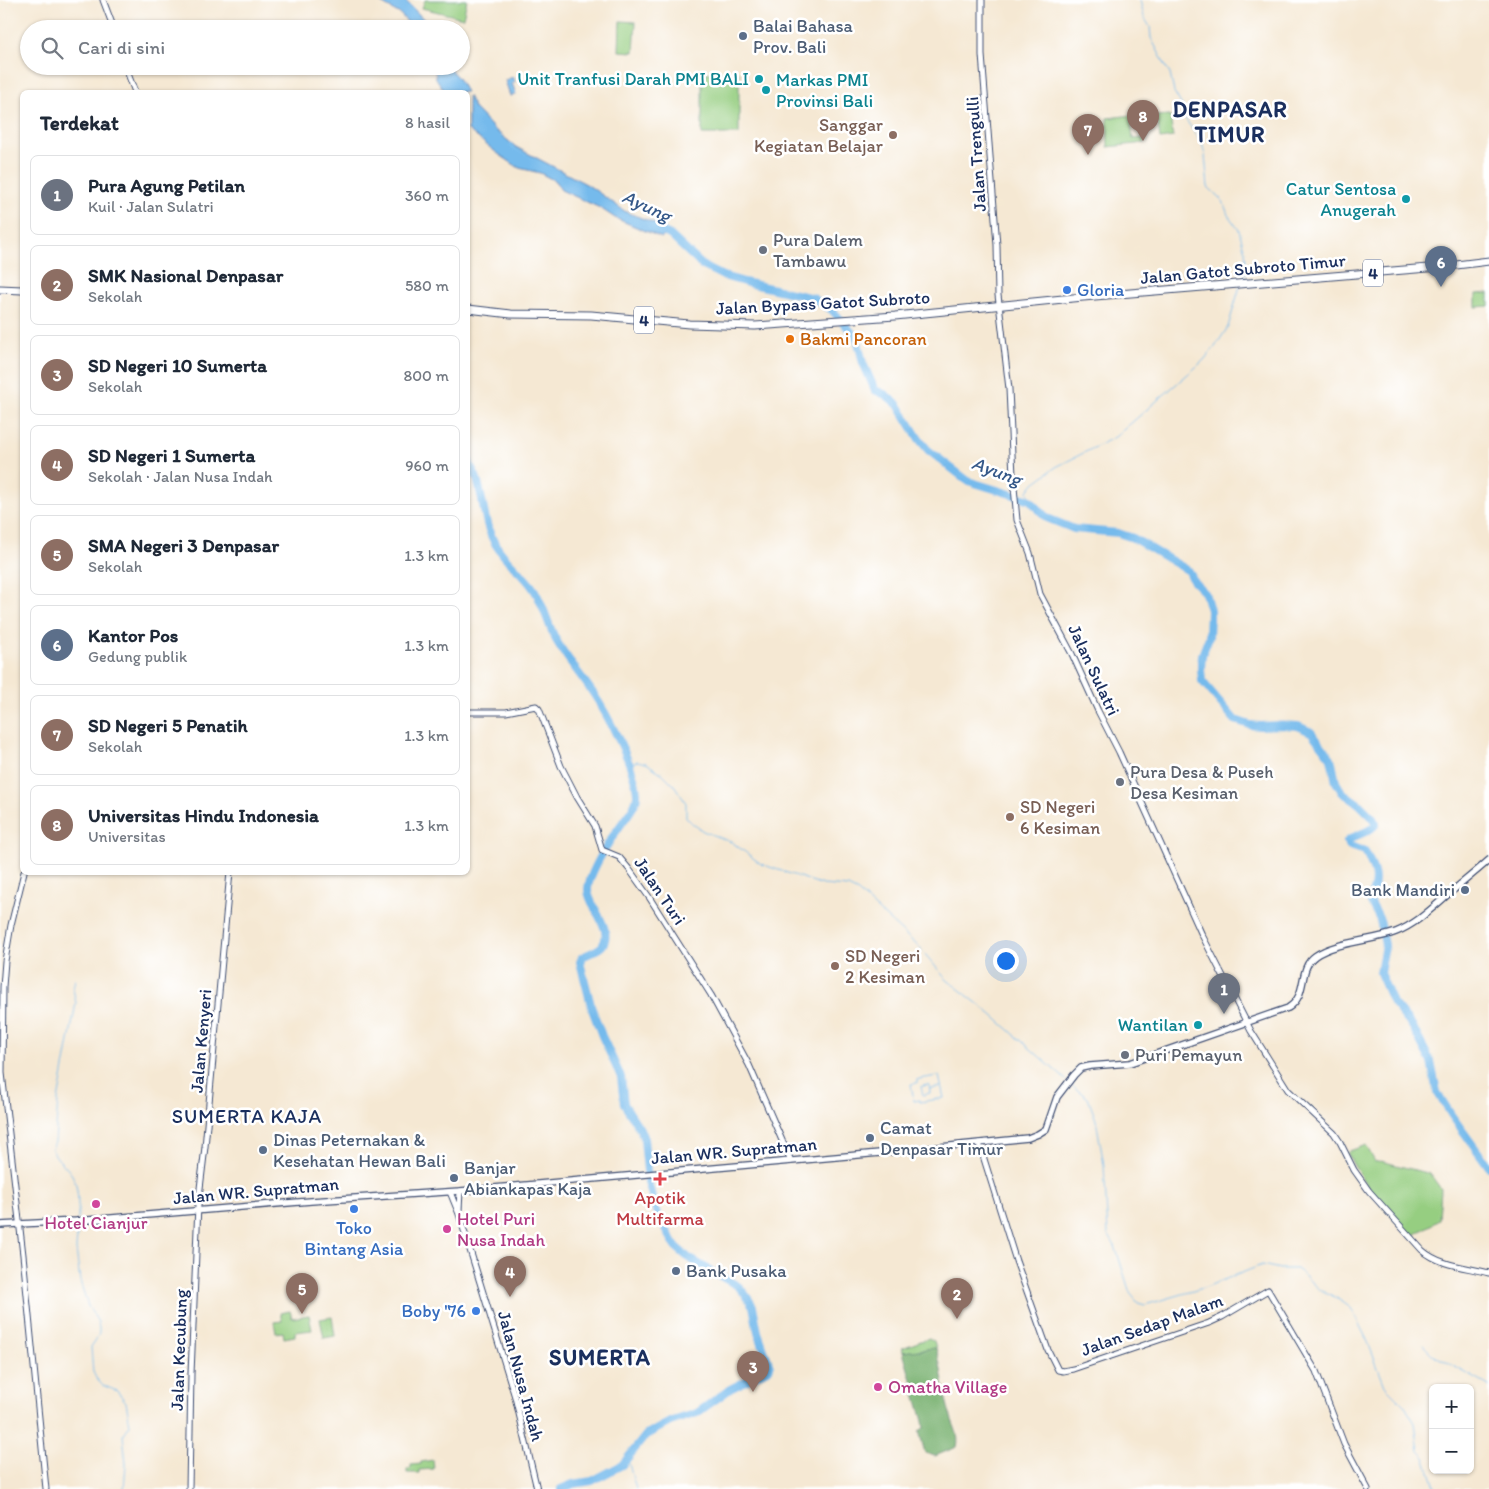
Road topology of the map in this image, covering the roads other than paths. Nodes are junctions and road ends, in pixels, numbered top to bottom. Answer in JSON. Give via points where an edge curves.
{"nodes":[{"id":1,"x":103,"y":0,"type":"edge"},
{"id":2,"x":982,"y":0,"type":"edge"},
{"id":3,"x":111,"y":20,"type":"edge"},
{"id":4,"x":128,"y":75,"type":"edge"},
{"id":5,"x":134,"y":90,"type":"edge"},
{"id":6,"x":1489,"y":261,"type":"edge"},
{"id":7,"x":0,"y":289,"type":"edge"},
{"id":8,"x":20,"y":290,"type":"edge"},
{"id":9,"x":1000,"y":306,"type":"junction"},
{"id":10,"x":470,"y":309,"type":"edge"},
{"id":11,"x":470,"y":712,"type":"edge"},
{"id":12,"x":1489,"y":860,"type":"edge"},
{"id":13,"x":23,"y":875,"type":"edge"},
{"id":14,"x":230,"y":875,"type":"edge"},
{"id":15,"x":1246,"y":1023,"type":"junction"},
{"id":16,"x":979,"y":1143,"type":"junction"},
{"id":17,"x":791,"y":1160,"type":"junction"},
{"id":18,"x":460,"y":1191,"type":"junction"},
{"id":19,"x":450,"y":1192,"type":"junction"},
{"id":20,"x":198,"y":1212,"type":"junction"},
{"id":21,"x":459,"y":1214,"type":"junction"},
{"id":22,"x":18,"y":1224,"type":"junction"},
{"id":23,"x":0,"y":1225,"type":"edge"},
{"id":24,"x":1489,"y":1273,"type":"edge"},
{"id":25,"x":46,"y":1489,"type":"edge"},
{"id":26,"x":189,"y":1489,"type":"edge"},
{"id":27,"x":537,"y":1489,"type":"edge"},
{"id":28,"x":1368,"y":1489,"type":"edge"}],
"edges":[{"from":1,"to":3,"type":"street"},
{"from":2,"to":9,"type":"street","name":"Jalan Trengulli","via":[[982,55]]},
{"from":4,"to":5,"type":"street"},
{"from":6,"to":9,"type":"highway","name":"Jalan Gatot Subroto Timur","number":"4"},
{"from":7,"to":8,"type":"highway"},
{"from":9,"to":10,"type":"highway","name":"Jalan Bypass Gatot Subroto","number":"4","via":[[758,326]]},
{"from":9,"to":15,"type":"street","name":"Jalan Sulatri","via":[[1009,389],[1016,512],[1040,594],[1077,664]]},
{"from":11,"to":17,"type":"street","name":"Jalan Turi","via":[[506,712],[536,706],[539,709],[561,766],[595,826],[601,848],[619,857],[629,868],[712,995]]},
{"from":12,"to":15,"type":"main road","name":"Jalan WR. Supratman","via":[[1423,917],[1405,928],[1317,954],[1308,964],[1301,991],[1292,1005]]},
{"from":13,"to":22,"type":"street","via":[[7,944],[2,987],[2,1073]]},
{"from":14,"to":20,"type":"street","name":"Jalan Kenyeri"},
{"from":15,"to":16,"type":"main road","name":"Jalan WR. Supratman","via":[[1130,1064],[1085,1066],[1056,1099],[1043,1132]]},
{"from":15,"to":24,"type":"street","name":"Jalan Sulatri","via":[[1288,1090],[1334,1133],[1372,1195],[1422,1250],[1443,1262]]},
{"from":16,"to":17,"type":"main road","name":"Jalan WR. Supratman"},
{"from":16,"to":28,"type":"street","name":"Jalan Sedap Malam","via":[[1016,1261],[1058,1370],[1066,1371],[1209,1323],[1268,1290],[1316,1371],[1344,1444]]},
{"from":17,"to":18,"type":"main road","name":"Jalan WR. Supratman"},
{"from":18,"to":19,"type":"main road","name":"Jalan WR. Supratman"},
{"from":18,"to":21,"type":"street","name":"Jalan Nusa Indah"},
{"from":19,"to":20,"type":"main road","name":"Jalan WR. Supratman"},
{"from":19,"to":21,"type":"street","name":"Jalan Nusa Indah"},
{"from":20,"to":22,"type":"main road","name":"Jalan WR. Supratman"},
{"from":20,"to":26,"type":"street","name":"Jalan Kecubung"},
{"from":21,"to":27,"type":"street","name":"Jalan Nusa Indah","via":[[513,1390]]},
{"from":22,"to":23,"type":"main road","name":"Jalan WR. Supratman"},
{"from":22,"to":25,"type":"street"}]}
